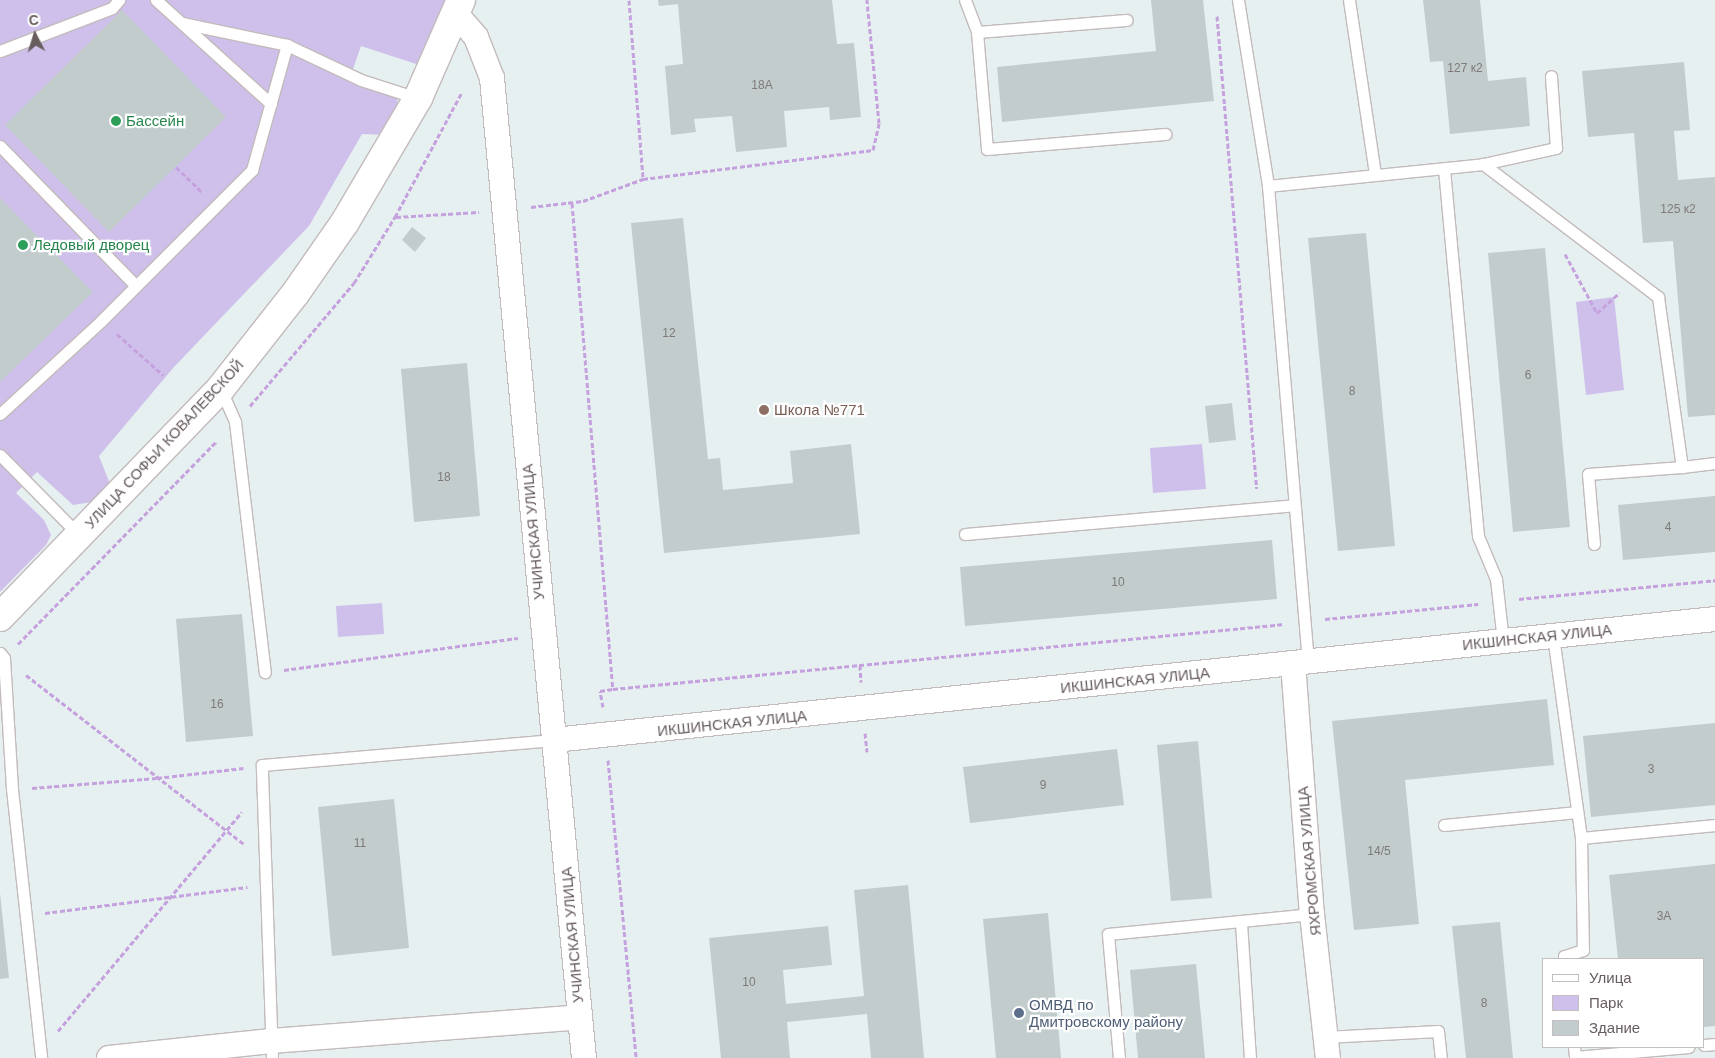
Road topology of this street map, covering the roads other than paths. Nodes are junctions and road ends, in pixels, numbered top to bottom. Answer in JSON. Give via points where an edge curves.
{"nodes":[{"id":1,"x":119,"y":0,"type":"edge"},
{"id":2,"x":156,"y":0,"type":"edge"},
{"id":3,"x":965,"y":0,"type":"edge"},
{"id":4,"x":1238,"y":0,"type":"edge"},
{"id":5,"x":1349,"y":0,"type":"edge"},
{"id":6,"x":459,"y":8,"type":"edge"},
{"id":7,"x":1127,"y":20,"type":"dead end"},
{"id":8,"x":182,"y":24,"type":"junction"},
{"id":9,"x":977,"y":32,"type":"junction"},
{"id":10,"x":287,"y":45,"type":"junction"},
{"id":11,"x":0,"y":50,"type":"edge"},
{"id":12,"x":1551,"y":76,"type":"dead end"},
{"id":13,"x":418,"y":98,"type":"junction"},
{"id":14,"x":271,"y":104,"type":"junction"},
{"id":15,"x":1165,"y":134,"type":"dead end"},
{"id":16,"x":0,"y":146,"type":"edge"},
{"id":17,"x":1483,"y":164,"type":"junction"},
{"id":18,"x":1444,"y":169,"type":"junction"},
{"id":19,"x":1375,"y":173,"type":"junction"},
{"id":20,"x":1268,"y":186,"type":"junction"},
{"id":21,"x":136,"y":286,"type":"junction"},
{"id":22,"x":221,"y":388,"type":"junction"},
{"id":23,"x":0,"y":414,"type":"edge"},
{"id":24,"x":0,"y":455,"type":"edge"},
{"id":25,"x":1715,"y":463,"type":"edge"},
{"id":26,"x":1682,"y":467,"type":"junction"},
{"id":27,"x":1294,"y":505,"type":"junction"},
{"id":28,"x":965,"y":534,"type":"dead end"},
{"id":29,"x":80,"y":536,"type":"junction"},
{"id":30,"x":1594,"y":544,"type":"dead end"},
{"id":31,"x":0,"y":617,"type":"edge"},
{"id":32,"x":1715,"y":619,"type":"edge"},
{"id":33,"x":1553,"y":636,"type":"junction"},
{"id":34,"x":1503,"y":641,"type":"junction"},
{"id":35,"x":2,"y":655,"type":"edge"},
{"id":36,"x":1301,"y":662,"type":"junction"},
{"id":37,"x":265,"y":672,"type":"road end"},
{"id":38,"x":554,"y":740,"type":"junction"},
{"id":39,"x":1577,"y":812,"type":"junction"},
{"id":40,"x":1444,"y":825,"type":"dead end"},
{"id":41,"x":1715,"y":825,"type":"edge"},
{"id":42,"x":1581,"y":838,"type":"junction"},
{"id":43,"x":1312,"y":914,"type":"junction"},
{"id":44,"x":1241,"y":923,"type":"junction"},
{"id":45,"x":1564,"y":958,"type":"edge"},
{"id":46,"x":580,"y":1017,"type":"junction"},
{"id":47,"x":1326,"y":1048,"type":"edge"},
{"id":48,"x":1574,"y":1048,"type":"edge"},
{"id":49,"x":1678,"y":1048,"type":"edge"},
{"id":50,"x":272,"y":1049,"type":"edge"},
{"id":51,"x":41,"y":1055,"type":"edge"},
{"id":52,"x":109,"y":1058,"type":"edge"},
{"id":53,"x":584,"y":1058,"type":"edge"},
{"id":54,"x":1119,"y":1058,"type":"edge"},
{"id":55,"x":1250,"y":1058,"type":"edge"},
{"id":56,"x":1441,"y":1058,"type":"edge"}],
"edges":[{"from":1,"to":11,"type":"lane","via":[[112,8]]},
{"from":2,"to":8,"type":"lane"},
{"from":3,"to":9,"type":"lane"},
{"from":4,"to":20,"type":"lane"},
{"from":5,"to":19,"type":"lane"},
{"from":6,"to":13,"type":"street","name":"УЛИЦА СОФЬИ КОВАЛЕВСКОЙ"},
{"from":6,"to":38,"type":"street","name":"УЧИНСКАЯ УЛИЦА","via":[[476,37],[492,78]]},
{"from":7,"to":9,"type":"lane"},
{"from":8,"to":10,"type":"lane"},
{"from":8,"to":14,"type":"lane"},
{"from":9,"to":15,"type":"lane","via":[[987,149]]},
{"from":10,"to":13,"type":"lane","via":[[361,80]]},
{"from":10,"to":14,"type":"lane"},
{"from":12,"to":17,"type":"lane","via":[[1556,148]]},
{"from":13,"to":22,"type":"street","name":"УЛИЦА СОФЬИ КОВАЛЕВСКОЙ","via":[[346,222],[295,294]]},
{"from":14,"to":21,"type":"lane","via":[[252,170]]},
{"from":16,"to":21,"type":"lane"},
{"from":17,"to":18,"type":"lane"},
{"from":17,"to":26,"type":"lane","via":[[1658,297]]},
{"from":18,"to":19,"type":"lane"},
{"from":18,"to":34,"type":"lane","via":[[1478,536],[1496,579]]},
{"from":19,"to":20,"type":"lane"},
{"from":20,"to":27,"type":"lane"},
{"from":21,"to":23,"type":"lane"},
{"from":22,"to":29,"type":"street","name":"УЛИЦА СОФЬИ КОВАЛЕВСКОЙ"},
{"from":22,"to":37,"type":"lane","via":[[235,422],[238,441]]},
{"from":24,"to":29,"type":"lane"},
{"from":25,"to":26,"type":"lane"},
{"from":26,"to":30,"type":"lane","via":[[1588,474]]},
{"from":27,"to":28,"type":"lane"},
{"from":27,"to":36,"type":"lane"},
{"from":29,"to":31,"type":"street","name":"УЛИЦА СОФЬИ КОВАЛЕВСКОЙ"},
{"from":32,"to":33,"type":"street","name":"ИКШИНСКАЯ УЛИЦА"},
{"from":33,"to":34,"type":"street","name":"ИКШИНСКАЯ УЛИЦА"},
{"from":33,"to":39,"type":"lane"},
{"from":34,"to":36,"type":"street","name":"ИКШИНСКАЯ УЛИЦА"},
{"from":35,"to":51,"type":"lane","via":[[24,916]]},
{"from":36,"to":38,"type":"street","name":"ИКШИНСКАЯ УЛИЦА"},
{"from":36,"to":43,"type":"street","name":"ЯХРОМСКАЯ УЛИЦА"},
{"from":38,"to":46,"type":"street","name":"УЧИНСКАЯ УЛИЦА"},
{"from":38,"to":50,"type":"lane","via":[[262,765]]},
{"from":39,"to":40,"type":"lane"},
{"from":39,"to":42,"type":"lane"},
{"from":41,"to":42,"type":"lane"},
{"from":42,"to":45,"type":"lane","via":[[1583,950]]},
{"from":43,"to":44,"type":"lane"},
{"from":43,"to":47,"type":"street","name":"ЯХРОМСКАЯ УЛИЦА"},
{"from":44,"to":54,"type":"lane","via":[[1108,934]]},
{"from":44,"to":55,"type":"lane"},
{"from":46,"to":50,"type":"street"},
{"from":46,"to":53,"type":"street","name":"УЧИНСКАЯ УЛИЦА"},
{"from":47,"to":56,"type":"lane","via":[[1438,1031]]},
{"from":48,"to":49,"type":"lane","via":[[1575,1057]]},
{"from":50,"to":52,"type":"street"}]}
